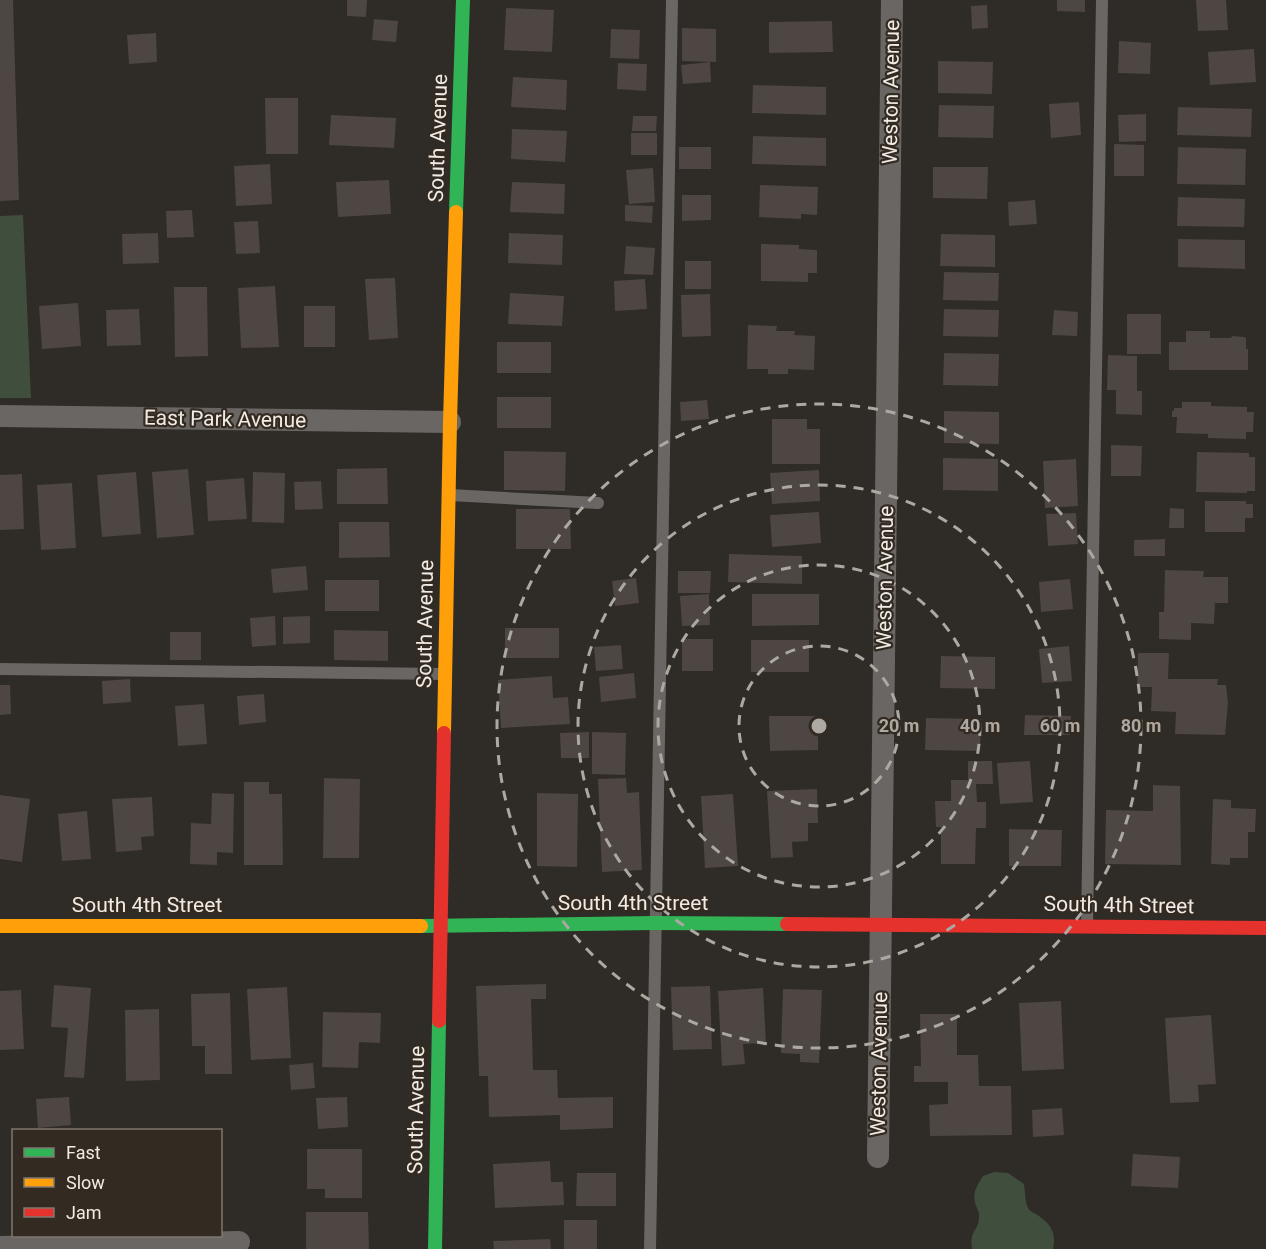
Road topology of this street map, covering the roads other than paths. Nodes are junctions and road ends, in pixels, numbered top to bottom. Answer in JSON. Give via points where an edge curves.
{"nodes":[{"id":1,"x":463,"y":0,"type":"edge"},
{"id":2,"x":672,"y":0,"type":"edge"},
{"id":3,"x":892,"y":0,"type":"edge"},
{"id":4,"x":1102,"y":0,"type":"edge"},
{"id":5,"x":0,"y":417,"type":"edge"},
{"id":6,"x":450,"y":422,"type":"junction"},
{"id":7,"x":449,"y":495,"type":"junction"},
{"id":8,"x":598,"y":503,"type":"dead end"},
{"id":9,"x":0,"y":669,"type":"edge"},
{"id":10,"x":445,"y":674,"type":"junction"},
{"id":11,"x":655,"y":923,"type":"junction"},
{"id":12,"x":881,"y":924,"type":"junction"},
{"id":13,"x":0,"y":926,"type":"edge"},
{"id":14,"x":440,"y":926,"type":"junction"},
{"id":15,"x":1087,"y":926,"type":"junction"},
{"id":16,"x":1266,"y":928,"type":"edge"},
{"id":17,"x":878,"y":1157,"type":"dead end"},
{"id":18,"x":239,"y":1242,"type":"dead end"},
{"id":19,"x":0,"y":1247,"type":"edge"},
{"id":20,"x":435,"y":1249,"type":"edge"},
{"id":21,"x":650,"y":1249,"type":"edge"}],
"edges":[{"from":1,"to":6,"type":"street","name":"South Avenue"},
{"from":2,"to":11,"type":"lane"},
{"from":3,"to":12,"type":"street","name":"Weston Avenue"},
{"from":4,"to":15,"type":"lane"},
{"from":5,"to":6,"type":"street","name":"East Park Avenue"},
{"from":6,"to":7,"type":"street","name":"South Avenue"},
{"from":7,"to":8,"type":"lane"},
{"from":7,"to":10,"type":"street","name":"South Avenue"},
{"from":9,"to":10,"type":"lane"},
{"from":10,"to":14,"type":"street","name":"South Avenue"},
{"from":11,"to":12,"type":"street","name":"South 4th Street"},
{"from":11,"to":14,"type":"street","name":"South 4th Street"},
{"from":11,"to":21,"type":"lane"},
{"from":12,"to":15,"type":"street","name":"South 4th Street"},
{"from":12,"to":17,"type":"street","name":"Weston Avenue"},
{"from":13,"to":14,"type":"street","name":"South 4th Street"},
{"from":14,"to":20,"type":"street","name":"South Avenue"},
{"from":15,"to":16,"type":"street","name":"South 4th Street"},
{"from":18,"to":19,"type":"street"}]}
